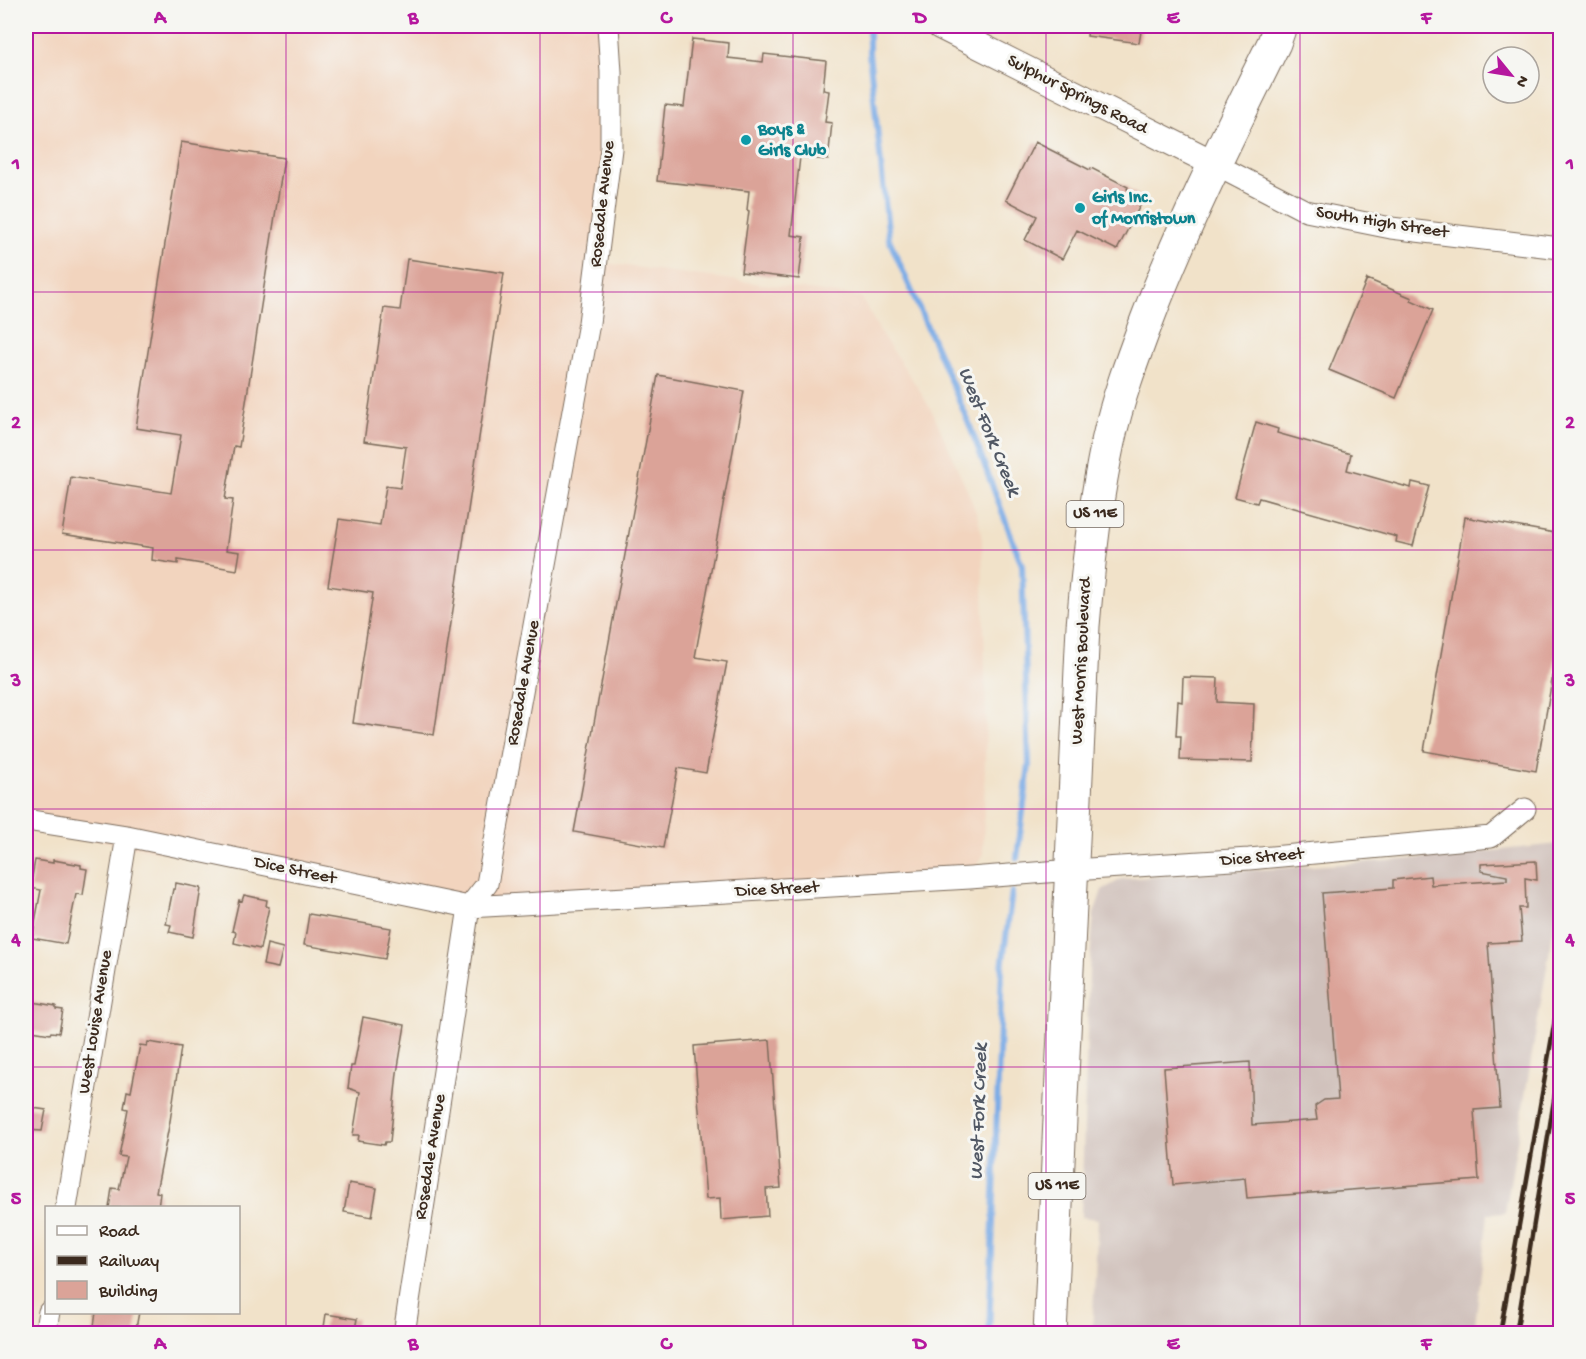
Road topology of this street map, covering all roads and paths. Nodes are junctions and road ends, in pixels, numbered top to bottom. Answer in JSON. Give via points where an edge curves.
{"nodes":[{"id":1,"x":608,"y":26,"type":"edge"},
{"id":2,"x":940,"y":26,"type":"edge"},
{"id":3,"x":1280,"y":26,"type":"edge"},
{"id":4,"x":1215,"y":164,"type":"junction"},
{"id":5,"x":1560,"y":248,"type":"edge"},
{"id":6,"x":1525,"y":809,"type":"dead end"},
{"id":7,"x":26,"y":820,"type":"edge"},
{"id":8,"x":127,"y":836,"type":"junction"},
{"id":9,"x":1072,"y":870,"type":"junction"},
{"id":10,"x":469,"y":907,"type":"junction"},
{"id":11,"x":66,"y":1206,"type":"edge"},
{"id":12,"x":48,"y":1314,"type":"edge"},
{"id":13,"x":45,"y":1334,"type":"edge"},
{"id":14,"x":404,"y":1334,"type":"edge"},
{"id":15,"x":1050,"y":1334,"type":"edge"}],
"edges":[{"from":1,"to":10,"type":"street","name":"Rosedale Avenue","via":[[611,149],[589,323],[487,884]]},
{"from":2,"to":4,"type":"street","name":"Sulphur Springs Road"},
{"from":3,"to":4,"type":"main road","name":"West Morris Boulevard","number":"US 11E"},
{"from":4,"to":5,"type":"street","name":"South High Street","via":[[1306,211],[1391,228]]},
{"from":4,"to":9,"type":"main road","name":"West Morris Boulevard","number":"US 11E","via":[[1176,246],[1133,355],[1108,441],[1095,514],[1083,626]]},
{"from":6,"to":9,"type":"street","name":"Dice Street","via":[[1491,837]]},
{"from":7,"to":8,"type":"street","name":"Dice Street"},
{"from":8,"to":10,"type":"street","name":"Dice Street"},
{"from":8,"to":11,"type":"street","name":"West Louise Avenue"},
{"from":9,"to":10,"type":"street","name":"Dice Street"},
{"from":9,"to":15,"type":"main road","name":"West Morris Boulevard","number":"US 11E"},
{"from":10,"to":14,"type":"street","name":"Rosedale Avenue"},
{"from":12,"to":13,"type":"street"}]}
